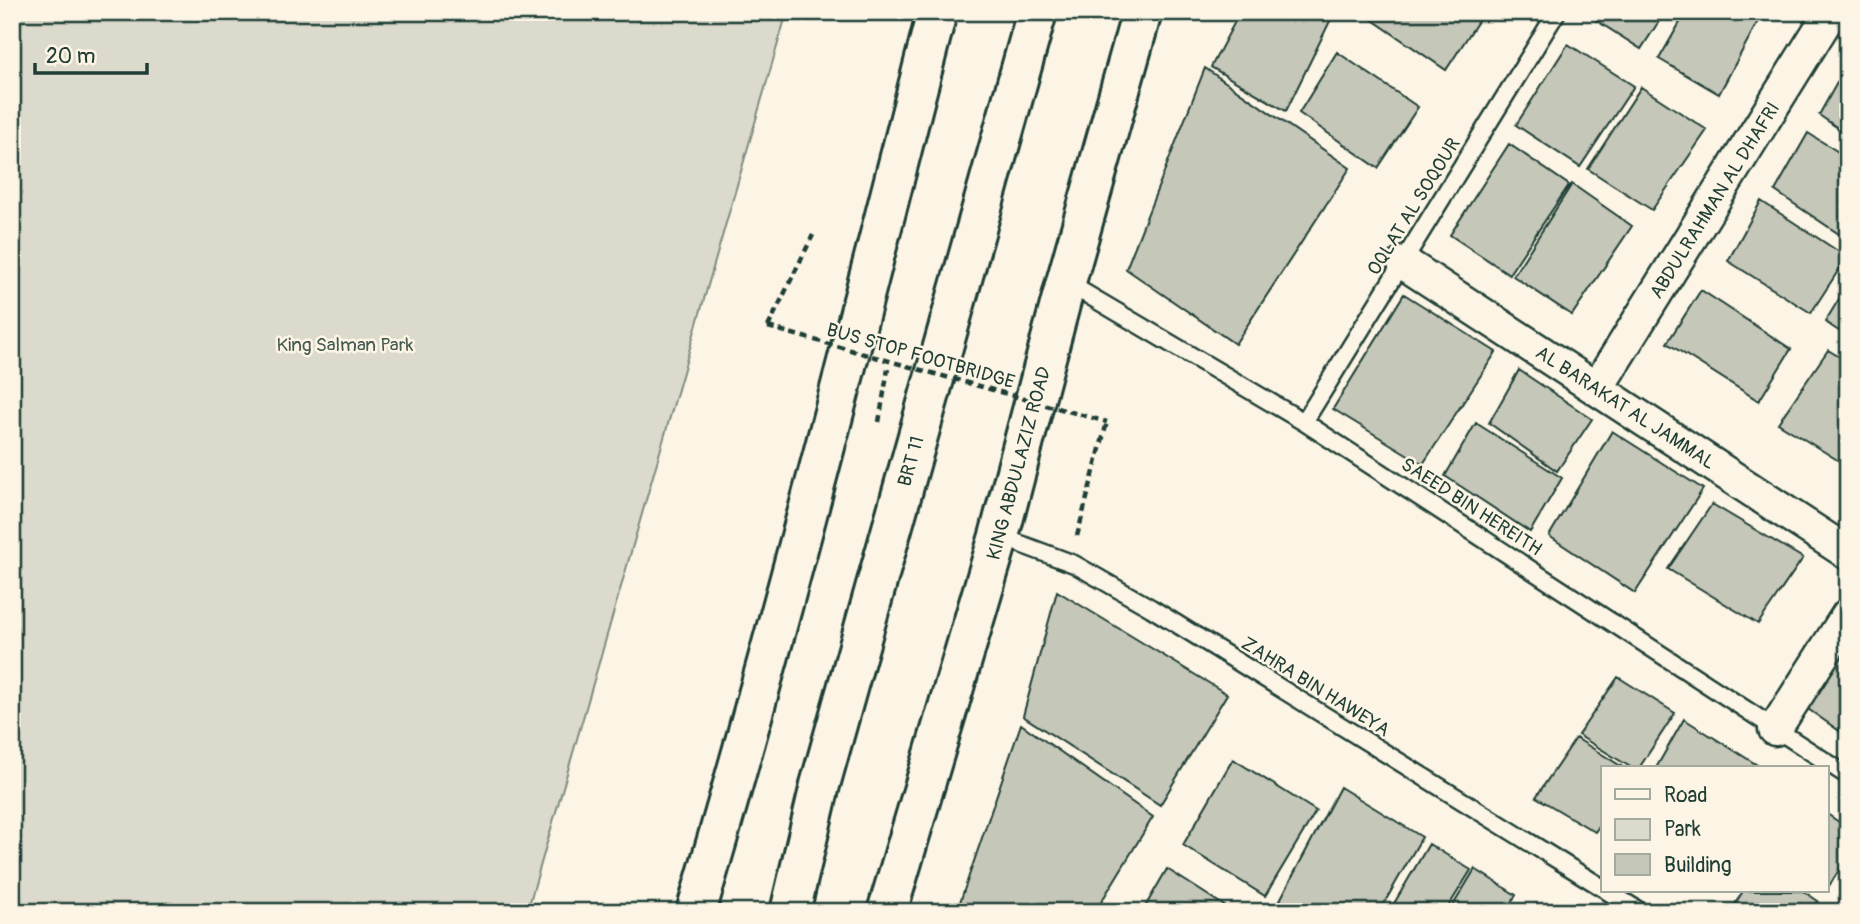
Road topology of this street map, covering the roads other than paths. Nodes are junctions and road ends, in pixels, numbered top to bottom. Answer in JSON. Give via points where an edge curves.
{"nodes":[{"id":1,"x":937,"y":12,"type":"edge"},
{"id":2,"x":1037,"y":12,"type":"edge"},
{"id":3,"x":1142,"y":12,"type":"edge"},
{"id":4,"x":1557,"y":12,"type":"edge"},
{"id":5,"x":1831,"y":12,"type":"edge"},
{"id":6,"x":1404,"y":263,"type":"junction"},
{"id":7,"x":1066,"y":282,"type":"junction"},
{"id":8,"x":1597,"y":388,"type":"junction"},
{"id":9,"x":1304,"y":422,"type":"junction"},
{"id":10,"x":999,"y":536,"type":"junction"},
{"id":11,"x":1848,"y":553,"type":"edge"},
{"id":12,"x":1848,"y":615,"type":"edge"},
{"id":13,"x":1775,"y":729,"type":"junction"},
{"id":14,"x":1848,"y":776,"type":"edge"},
{"id":15,"x":1601,"y":888,"type":"edge"},
{"id":16,"x":1608,"y":892,"type":"edge"},
{"id":17,"x":892,"y":909,"type":"edge"},
{"id":18,"x":696,"y":912,"type":"edge"},
{"id":19,"x":790,"y":912,"type":"edge"},
{"id":20,"x":1641,"y":912,"type":"edge"}],
"edges":[{"from":1,"to":18,"type":"main road","via":[[854,336]]},
{"from":2,"to":19,"type":"main road","name":"BRT 11","via":[[824,771]]},
{"from":3,"to":7,"type":"main road","name":"KING ABDULAZIZ ROAD"},
{"from":4,"to":6,"type":"lane","name":"OQLAT AL SOQOUR"},
{"from":5,"to":8,"type":"street","name":"ABDULRAHMAN AL DHAFRI"},
{"from":6,"to":8,"type":"street","name":"AL BARAKAT AL JAMMAL"},
{"from":6,"to":9,"type":"lane","name":"OQLAT AL SOQOUR"},
{"from":7,"to":9,"type":"lane","name":"SAEED BIN HEREITH"},
{"from":7,"to":10,"type":"main road","name":"KING ABDULAZIZ ROAD"},
{"from":8,"to":11,"type":"street","name":"AL BARAKAT AL JAMMAL"},
{"from":9,"to":13,"type":"lane","name":"SAEED BIN HEREITH"},
{"from":10,"to":15,"type":"lane","name":"ZAHRA BIN HAWEYA","via":[[1074,564],[1151,608]]},
{"from":10,"to":17,"type":"main road","name":"KING ABDULAZIZ ROAD"},
{"from":12,"to":13,"type":"street"},
{"from":13,"to":14,"type":"lane","name":"SAEED BIN HEREITH"},
{"from":16,"to":20,"type":"lane","name":"ZAHRA BIN HAWEYA"}]}
